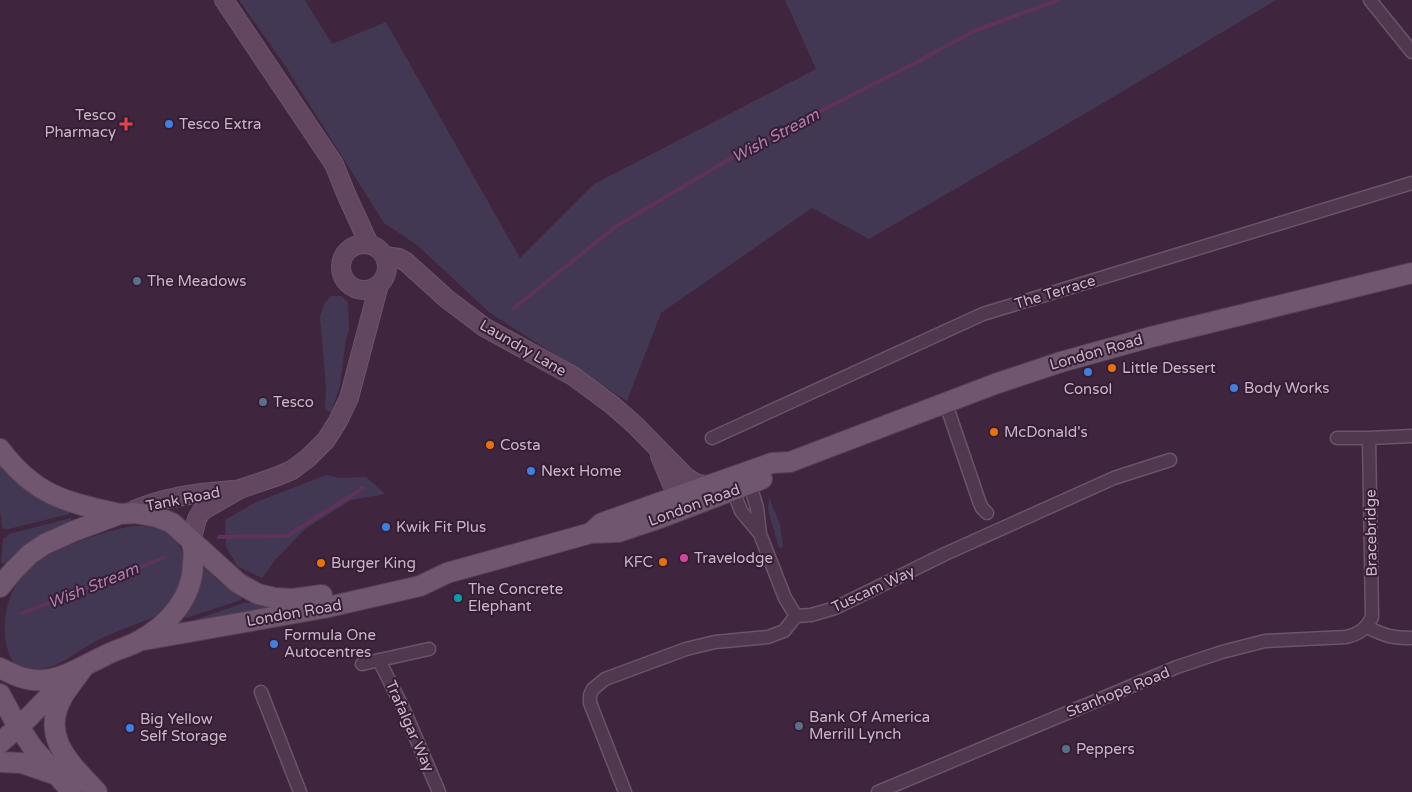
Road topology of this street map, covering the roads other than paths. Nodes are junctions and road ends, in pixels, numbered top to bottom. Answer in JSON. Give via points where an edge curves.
{"nodes":[{"id":1,"x":224,"y":0,"type":"edge"},
{"id":2,"x":1370,"y":0,"type":"edge"},
{"id":3,"x":1412,"y":52,"type":"edge"},
{"id":4,"x":1412,"y":183,"type":"edge"},
{"id":5,"x":347,"y":196,"type":"junction"},
{"id":6,"x":370,"y":244,"type":"junction"},
{"id":7,"x":350,"y":248,"type":"junction"},
{"id":8,"x":385,"y":256,"type":"junction"},
{"id":9,"x":1412,"y":273,"type":"edge"},
{"id":10,"x":378,"y":285,"type":"junction"},
{"id":11,"x":360,"y":289,"type":"junction"},
{"id":12,"x":358,"y":360,"type":"junction"},
{"id":13,"x":946,"y":404,"type":"junction"},
{"id":14,"x":1412,"y":436,"type":"edge"},
{"id":15,"x":712,"y":438,"type":"dead end"},
{"id":16,"x":1337,"y":438,"type":"dead end"},
{"id":17,"x":1369,"y":438,"type":"junction"},
{"id":18,"x":657,"y":448,"type":"junction"},
{"id":19,"x":0,"y":449,"type":"edge"},
{"id":20,"x":1170,"y":460,"type":"dead end"},
{"id":21,"x":740,"y":481,"type":"junction"},
{"id":22,"x":708,"y":485,"type":"junction"},
{"id":23,"x":240,"y":489,"type":"junction"},
{"id":24,"x":679,"y":503,"type":"junction"},
{"id":25,"x":124,"y":513,"type":"junction"},
{"id":26,"x":987,"y":513,"type":"dead end"},
{"id":27,"x":760,"y":534,"type":"junction"},
{"id":28,"x":191,"y":541,"type":"junction"},
{"id":29,"x":447,"y":573,"type":"junction"},
{"id":30,"x":0,"y":586,"type":"edge"},
{"id":31,"x":796,"y":616,"type":"junction"},
{"id":32,"x":1367,"y":627,"type":"junction"},
{"id":33,"x":1412,"y":638,"type":"edge"},
{"id":34,"x":138,"y":641,"type":"junction"},
{"id":35,"x":429,"y":649,"type":"dead end"},
{"id":36,"x":379,"y":660,"type":"junction"},
{"id":37,"x":362,"y":664,"type":"dead end"},
{"id":38,"x":0,"y":668,"type":"edge"},
{"id":39,"x":78,"y":669,"type":"junction"},
{"id":40,"x":261,"y":692,"type":"dead end"},
{"id":41,"x":0,"y":694,"type":"edge"},
{"id":42,"x":15,"y":722,"type":"edge"},
{"id":43,"x":0,"y":742,"type":"edge"},
{"id":44,"x":57,"y":742,"type":"junction"},
{"id":45,"x":0,"y":762,"type":"edge"},
{"id":46,"x":58,"y":776,"type":"junction"},
{"id":47,"x":72,"y":792,"type":"edge"},
{"id":48,"x":97,"y":792,"type":"edge"},
{"id":49,"x":300,"y":792,"type":"edge"},
{"id":50,"x":439,"y":792,"type":"edge"},
{"id":51,"x":625,"y":792,"type":"edge"},
{"id":52,"x":878,"y":792,"type":"edge"}],
"edges":[{"from":1,"to":5,"type":"street","via":[[334,164]]},
{"from":2,"to":3,"type":"street"},
{"from":4,"to":15,"type":"street","name":"The Terrace","via":[[983,314]]},
{"from":5,"to":6,"type":"street"},
{"from":5,"to":7,"type":"street"},
{"from":6,"to":7,"type":"street"},
{"from":6,"to":8,"type":"street"},
{"from":7,"to":11,"type":"street","via":[[342,259],[342,272],[349,284]]},
{"from":8,"to":10,"type":"street","via":[[387,272]]},
{"from":8,"to":18,"type":"street","name":"Laundry Lane","via":[[406,262],[484,327],[573,376],[635,424]]},
{"from":9,"to":13,"type":"main road","name":"London Road","via":[[1151,336],[995,384]]},
{"from":10,"to":11,"type":"street"},
{"from":10,"to":12,"type":"street","name":"Tank Road"},
{"from":11,"to":12,"type":"street","name":"Tank Road","via":[[363,313]]},
{"from":12,"to":23,"type":"street","name":"Tank Road","via":[[348,398],[326,440],[292,470]]},
{"from":13,"to":21,"type":"main road","name":"London Road","via":[[790,462],[779,473]]},
{"from":13,"to":26,"type":"street","via":[[982,508]]},
{"from":14,"to":17,"type":"street"},
{"from":16,"to":17,"type":"street"},
{"from":17,"to":32,"type":"street","name":"Bracebridge","via":[[1373,594],[1372,617]]},
{"from":18,"to":22,"type":"street","name":"Laundry Lane","via":[[686,477],[697,484]]},
{"from":18,"to":24,"type":"street","name":"Laundry Lane"},
{"from":19,"to":25,"type":"main road","name":"London Road","via":[[17,470],[40,489],[78,504]]},
{"from":20,"to":31,"type":"street","name":"Tuscam Way","via":[[1105,482],[835,608]]},
{"from":21,"to":22,"type":"main road","name":"London Road"},
{"from":21,"to":24,"type":"main road","name":"London Road"},
{"from":21,"to":27,"type":"street","via":[[757,508]]},
{"from":21,"to":27,"type":"street","via":[[741,511]]},
{"from":22,"to":24,"type":"main road","name":"London Road"},
{"from":23,"to":25,"type":"street","name":"Tank Road","via":[[168,499]]},
{"from":23,"to":28,"type":"street","name":"Tank Road","via":[[201,512]]},
{"from":24,"to":29,"type":"main road","name":"London Road","via":[[618,532],[591,533]]},
{"from":25,"to":28,"type":"main road","name":"London Road","via":[[164,518]]},
{"from":25,"to":30,"type":"main road","via":[[37,548]]},
{"from":27,"to":31,"type":"street","via":[[785,598]]},
{"from":28,"to":29,"type":"main road","name":"London Road","via":[[238,583],[258,594],[275,598],[302,599],[415,574]]},
{"from":28,"to":34,"type":"main road","via":[[193,568],[191,584],[184,599],[158,628]]},
{"from":29,"to":34,"type":"main road","name":"London Road","via":[[420,586],[324,608]]},
{"from":31,"to":51,"type":"street","via":[[784,631],[768,637],[715,642],[686,649],[597,684],[590,695],[590,703]]},
{"from":32,"to":33,"type":"street","via":[[1383,636]]},
{"from":32,"to":52,"type":"street","name":"Stanhope Road","via":[[1346,638],[1265,641],[1222,652],[1168,671]]},
{"from":34,"to":39,"type":"main road"},
{"from":35,"to":36,"type":"street","name":"Trafalgar Way"},
{"from":36,"to":37,"type":"street","name":"Trafalgar Way"},
{"from":36,"to":50,"type":"street","name":"Trafalgar Way"},
{"from":38,"to":39,"type":"main road","via":[[35,680],[49,679]]},
{"from":39,"to":42,"type":"main road"},
{"from":39,"to":44,"type":"main road","via":[[57,709],[54,728]]},
{"from":40,"to":49,"type":"street"},
{"from":41,"to":42,"type":"main road"},
{"from":42,"to":43,"type":"main road"},
{"from":42,"to":44,"type":"main road","via":[[40,723]]},
{"from":42,"to":46,"type":"main road"},
{"from":44,"to":48,"type":"main road"},
{"from":45,"to":46,"type":"main road","via":[[22,763]]},
{"from":46,"to":47,"type":"main road"}]}
